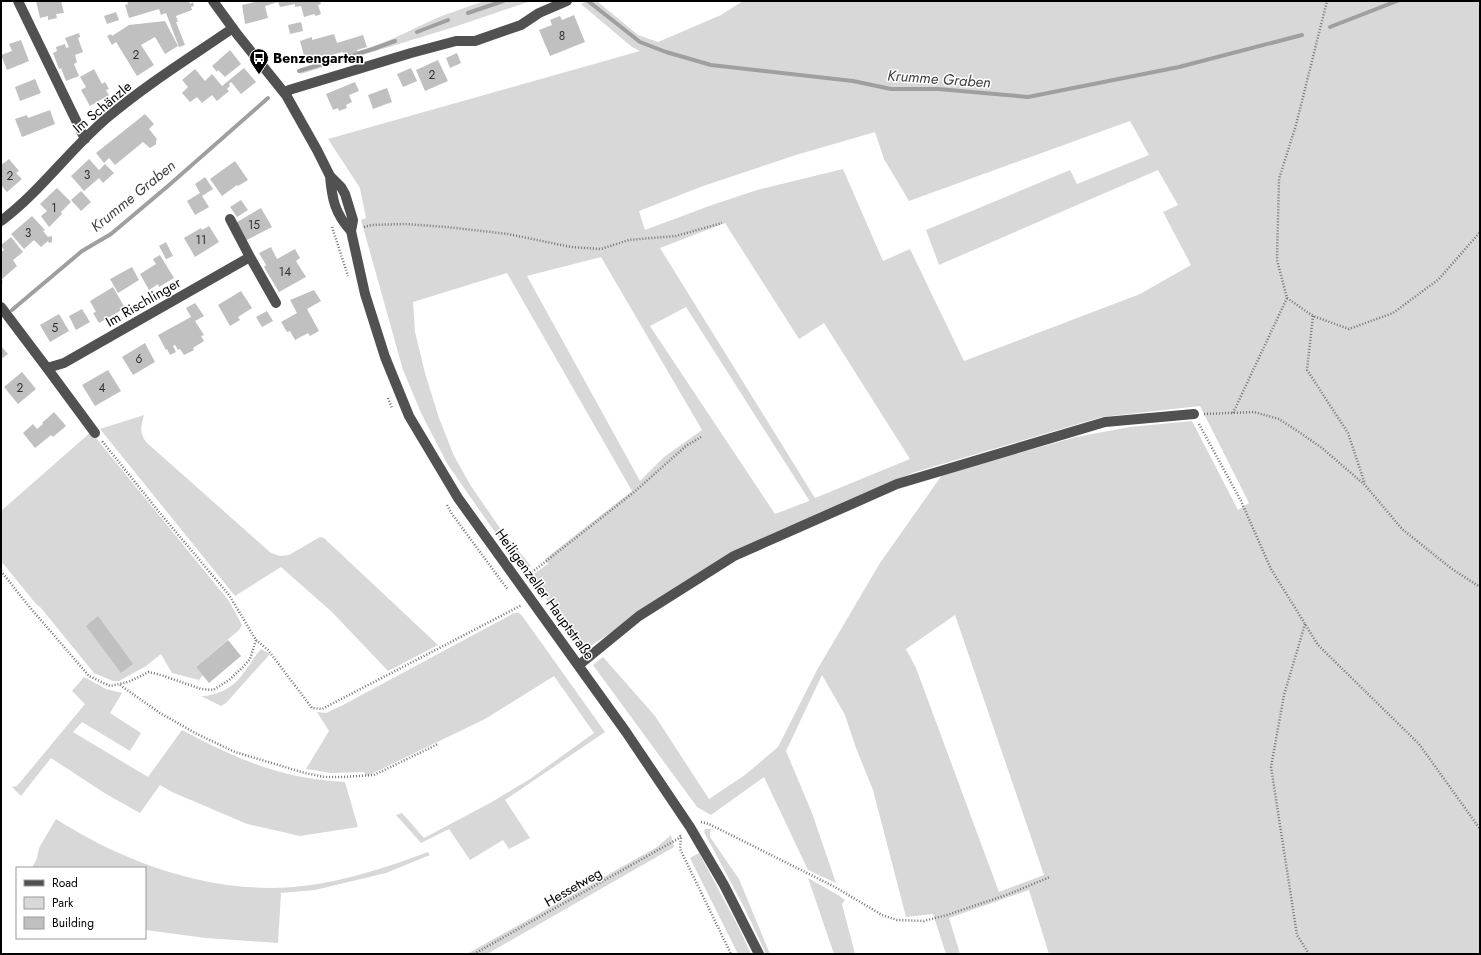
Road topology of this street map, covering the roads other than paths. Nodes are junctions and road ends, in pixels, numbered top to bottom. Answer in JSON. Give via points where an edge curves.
{"nodes":[{"id":1,"x":18,"y":1,"type":"edge"},
{"id":2,"x":213,"y":1,"type":"edge"},
{"id":3,"x":567,"y":1,"type":"edge"},
{"id":4,"x":233,"y":28,"type":"junction"},
{"id":5,"x":286,"y":95,"type":"junction"},
{"id":6,"x":85,"y":139,"type":"junction"},
{"id":7,"x":330,"y":176,"type":"junction"},
{"id":8,"x":230,"y":219,"type":"dead end"},
{"id":9,"x":1,"y":221,"type":"edge"},
{"id":10,"x":351,"y":231,"type":"junction"},
{"id":11,"x":250,"y":257,"type":"junction"},
{"id":12,"x":276,"y":303,"type":"dead end"},
{"id":13,"x":1,"y":307,"type":"edge"},
{"id":14,"x":47,"y":368,"type":"junction"},
{"id":15,"x":1194,"y":414,"type":"road end"},
{"id":16,"x":95,"y":433,"type":"road end"},
{"id":17,"x":579,"y":665,"type":"junction"},
{"id":18,"x":760,"y":954,"type":"edge"}],
"edges":[{"from":1,"to":6,"type":"street"},
{"from":2,"to":4,"type":"street","name":"Heiligenzeller Hauptstraße"},
{"from":3,"to":5,"type":"street","via":[[539,13],[521,25],[475,41],[456,41],[411,53],[289,90]]},
{"from":4,"to":5,"type":"street","name":"Heiligenzeller Hauptstraße"},
{"from":4,"to":6,"type":"street","name":"Im Schänzle","via":[[108,117]]},
{"from":5,"to":7,"type":"street","name":"Heiligenzeller Hauptstraße"},
{"from":6,"to":9,"type":"street","name":"Im Schänzle"},
{"from":7,"to":10,"type":"street","name":"Heiligenzeller Hauptstraße","via":[[335,206],[342,221]]},
{"from":7,"to":10,"type":"street","name":"Heiligenzeller Hauptstraße","via":[[345,194],[353,220]]},
{"from":8,"to":11,"type":"street"},
{"from":10,"to":17,"type":"street","name":"Heiligenzeller Hauptstraße","via":[[365,294],[409,416],[458,498]]},
{"from":11,"to":12,"type":"street"},
{"from":11,"to":14,"type":"street","name":"Im Rischlinger","via":[[64,363]]},
{"from":13,"to":14,"type":"street"},
{"from":14,"to":16,"type":"street"},
{"from":15,"to":17,"type":"street","via":[[1105,422],[897,484],[734,556],[639,616]]},
{"from":17,"to":18,"type":"street","name":"Heiligenzeller Hauptstraße","via":[[690,827]]}]}
